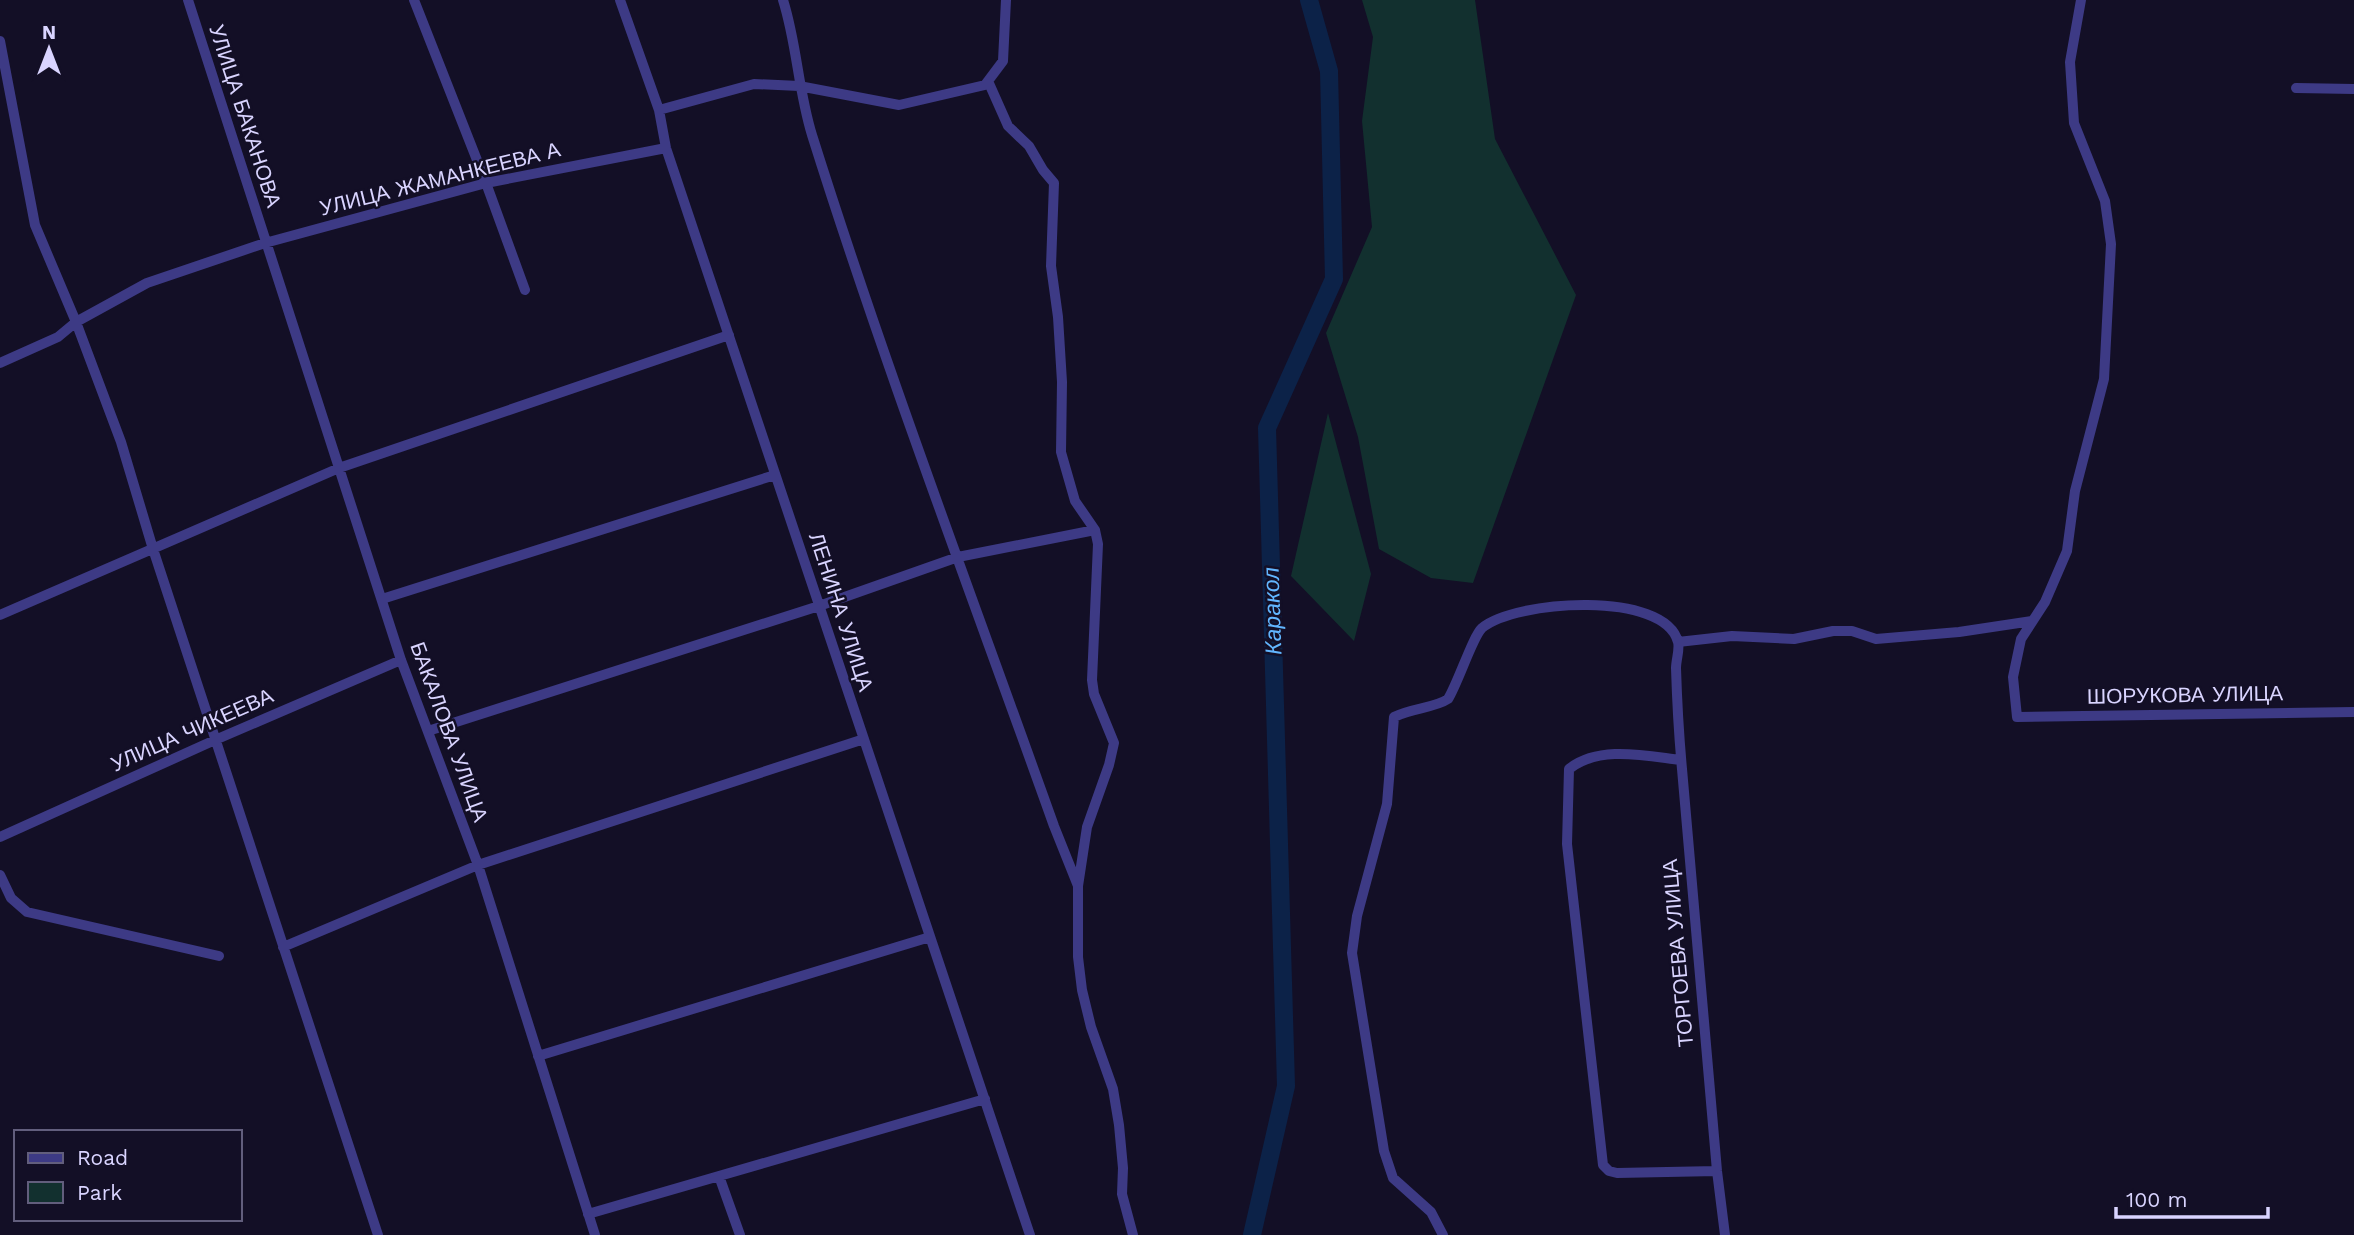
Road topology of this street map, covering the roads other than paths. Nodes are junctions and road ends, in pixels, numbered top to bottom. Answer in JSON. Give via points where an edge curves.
{"nodes":[{"id":1,"x":188,"y":0,"type":"edge"},
{"id":2,"x":414,"y":0,"type":"edge"},
{"id":3,"x":620,"y":0,"type":"edge"},
{"id":4,"x":783,"y":0,"type":"edge"},
{"id":5,"x":1006,"y":0,"type":"edge"},
{"id":6,"x":2081,"y":0,"type":"edge"},
{"id":7,"x":0,"y":41,"type":"edge"},
{"id":8,"x":988,"y":81,"type":"junction"},
{"id":9,"x":799,"y":86,"type":"junction"},
{"id":10,"x":2296,"y":88,"type":"dead end"},
{"id":11,"x":2354,"y":89,"type":"edge"},
{"id":12,"x":659,"y":110,"type":"junction"},
{"id":13,"x":666,"y":148,"type":"junction"},
{"id":14,"x":486,"y":183,"type":"junction"},
{"id":15,"x":265,"y":243,"type":"junction"},
{"id":16,"x":525,"y":290,"type":"dead end"},
{"id":17,"x":76,"y":322,"type":"junction"},
{"id":18,"x":729,"y":335,"type":"junction"},
{"id":19,"x":0,"y":363,"type":"edge"},
{"id":20,"x":338,"y":468,"type":"junction"},
{"id":21,"x":775,"y":475,"type":"junction"},
{"id":22,"x":1095,"y":530,"type":"junction"},
{"id":23,"x":153,"y":549,"type":"junction"},
{"id":24,"x":958,"y":557,"type":"junction"},
{"id":25,"x":382,"y":599,"type":"junction"},
{"id":26,"x":819,"y":606,"type":"junction"},
{"id":27,"x":0,"y":615,"type":"edge"},
{"id":28,"x":2032,"y":621,"type":"junction"},
{"id":29,"x":1678,"y":642,"type":"junction"},
{"id":30,"x":401,"y":660,"type":"junction"},
{"id":31,"x":2354,"y":712,"type":"edge"},
{"id":32,"x":428,"y":731,"type":"junction"},
{"id":33,"x":863,"y":739,"type":"junction"},
{"id":34,"x":215,"y":740,"type":"junction"},
{"id":35,"x":1681,"y":760,"type":"junction"},
{"id":36,"x":0,"y":837,"type":"edge"},
{"id":37,"x":478,"y":865,"type":"junction"},
{"id":38,"x":1,"y":880,"type":"edge"},
{"id":39,"x":1078,"y":886,"type":"junction"},
{"id":40,"x":930,"y":937,"type":"junction"},
{"id":41,"x":283,"y":947,"type":"junction"},
{"id":42,"x":219,"y":956,"type":"dead end"},
{"id":43,"x":538,"y":1056,"type":"junction"},
{"id":44,"x":985,"y":1099,"type":"junction"},
{"id":45,"x":1717,"y":1171,"type":"junction"},
{"id":46,"x":719,"y":1176,"type":"junction"},
{"id":47,"x":589,"y":1214,"type":"junction"},
{"id":48,"x":378,"y":1235,"type":"edge"},
{"id":49,"x":595,"y":1235,"type":"edge"},
{"id":50,"x":740,"y":1235,"type":"edge"},
{"id":51,"x":1030,"y":1235,"type":"edge"},
{"id":52,"x":1133,"y":1235,"type":"edge"},
{"id":53,"x":1443,"y":1235,"type":"edge"},
{"id":54,"x":1725,"y":1235,"type":"edge"}],
"edges":[{"from":1,"to":15,"type":"street","name":"УЛИЦА БАКАНОВА"},
{"from":2,"to":14,"type":"street"},
{"from":3,"to":12,"type":"street","name":"ЛЕНИНА УЛИЦА"},
{"from":4,"to":9,"type":"street"},
{"from":5,"to":8,"type":"street","via":[[1003,61]]},
{"from":6,"to":28,"type":"street","via":[[2070,62],[2074,122],[2105,201],[2111,244],[2104,379],[2075,491],[2067,551],[2045,603]]},
{"from":7,"to":17,"type":"street","via":[[35,225]]},
{"from":8,"to":9,"type":"street","via":[[899,105]]},
{"from":8,"to":22,"type":"street","via":[[1008,127],[1029,146],[1054,183],[1051,267],[1062,382],[1061,452],[1075,501]]},
{"from":9,"to":12,"type":"street","via":[[754,84]]},
{"from":9,"to":24,"type":"street","via":[[841,226]]},
{"from":10,"to":11,"type":"street"},
{"from":12,"to":13,"type":"street","name":"ЛЕНИНА УЛИЦА"},
{"from":13,"to":14,"type":"street","name":"УЛИЦА ЖАМАНКЕЕВА А"},
{"from":13,"to":18,"type":"street","name":"ЛЕНИНА УЛИЦА"},
{"from":14,"to":15,"type":"street","name":"УЛИЦА ЖАМАНКЕЕВА А"},
{"from":14,"to":16,"type":"street"},
{"from":15,"to":17,"type":"street","name":"УЛИЦА ЖАМАНКЕЕВА А","via":[[147,283]]},
{"from":15,"to":20,"type":"street","name":"БАКАЛОВА УЛИЦА"},
{"from":17,"to":19,"type":"street","name":"УЛИЦА ЖАМАНКЕЕВА А","via":[[58,337]]},
{"from":17,"to":23,"type":"street","via":[[121,442]]},
{"from":18,"to":20,"type":"street"},
{"from":18,"to":21,"type":"street","name":"ЛЕНИНА УЛИЦА"},
{"from":20,"to":23,"type":"street"},
{"from":20,"to":25,"type":"street","name":"БАКАЛОВА УЛИЦА"},
{"from":21,"to":25,"type":"street"},
{"from":21,"to":26,"type":"street","name":"ЛЕНИНА УЛИЦА"},
{"from":22,"to":24,"type":"street"},
{"from":22,"to":39,"type":"street","via":[[1098,568],[1092,680],[1114,743],[1087,827]]},
{"from":23,"to":27,"type":"street"},
{"from":23,"to":34,"type":"street"},
{"from":24,"to":26,"type":"street"},
{"from":24,"to":39,"type":"street"},
{"from":25,"to":30,"type":"street","name":"БАКАЛОВА УЛИЦА"},
{"from":26,"to":32,"type":"street"},
{"from":26,"to":33,"type":"street","name":"ЛЕНИНА УЛИЦА"},
{"from":28,"to":29,"type":"street","via":[[1875,639],[1852,631],[1833,631],[1794,639],[1732,636]]},
{"from":28,"to":31,"type":"street","name":"ШОРУКОВА УЛИЦА","via":[[2021,639],[2013,677],[2017,717]]},
{"from":29,"to":35,"type":"street","name":"ТОРГОЕВА УЛИЦА"},
{"from":29,"to":53,"type":"street","via":[[1670,627],[1646,613],[1617,606],[1561,605],[1520,612],[1480,630],[1447,699],[1394,717],[1387,804],[1357,916],[1352,953],[1384,1151],[1393,1178],[1432,1212]]},
{"from":30,"to":32,"type":"street","name":"БАКАЛОВА УЛИЦА"},
{"from":30,"to":34,"type":"street","name":"УЛИЦА ЧИКЕЕВА"},
{"from":32,"to":37,"type":"street","name":"БАКАЛОВА УЛИЦА"},
{"from":33,"to":37,"type":"street"},
{"from":33,"to":40,"type":"street","name":"ЛЕНИНА УЛИЦА"},
{"from":34,"to":36,"type":"street","name":"УЛИЦА ЧИКЕЕВА"},
{"from":34,"to":41,"type":"street"},
{"from":35,"to":45,"type":"street","name":"ТОРГОЕВА УЛИЦА"},
{"from":35,"to":45,"type":"street","via":[[1637,755],[1592,756],[1578,762],[1569,769],[1567,844],[1603,1165],[1617,1173]]},
{"from":37,"to":41,"type":"street"},
{"from":37,"to":43,"type":"street","name":"БАКАЛОВА УЛИЦА"},
{"from":38,"to":42,"type":"street","via":[[11,898],[27,912]]},
{"from":39,"to":52,"type":"street","via":[[1082,990],[1112,1089],[1119,1125],[1122,1194]]},
{"from":40,"to":43,"type":"street"},
{"from":40,"to":44,"type":"street","name":"ЛЕНИНА УЛИЦА"},
{"from":41,"to":48,"type":"street"},
{"from":43,"to":47,"type":"street","name":"БАКАЛОВА УЛИЦА"},
{"from":44,"to":46,"type":"street"},
{"from":44,"to":51,"type":"street","name":"ЛЕНИНА УЛИЦА"},
{"from":45,"to":54,"type":"street","name":"ТОРГОЕВА УЛИЦА"},
{"from":46,"to":47,"type":"street"},
{"from":46,"to":50,"type":"street"},
{"from":47,"to":49,"type":"street","name":"БАКАЛОВА УЛИЦА"}]}
